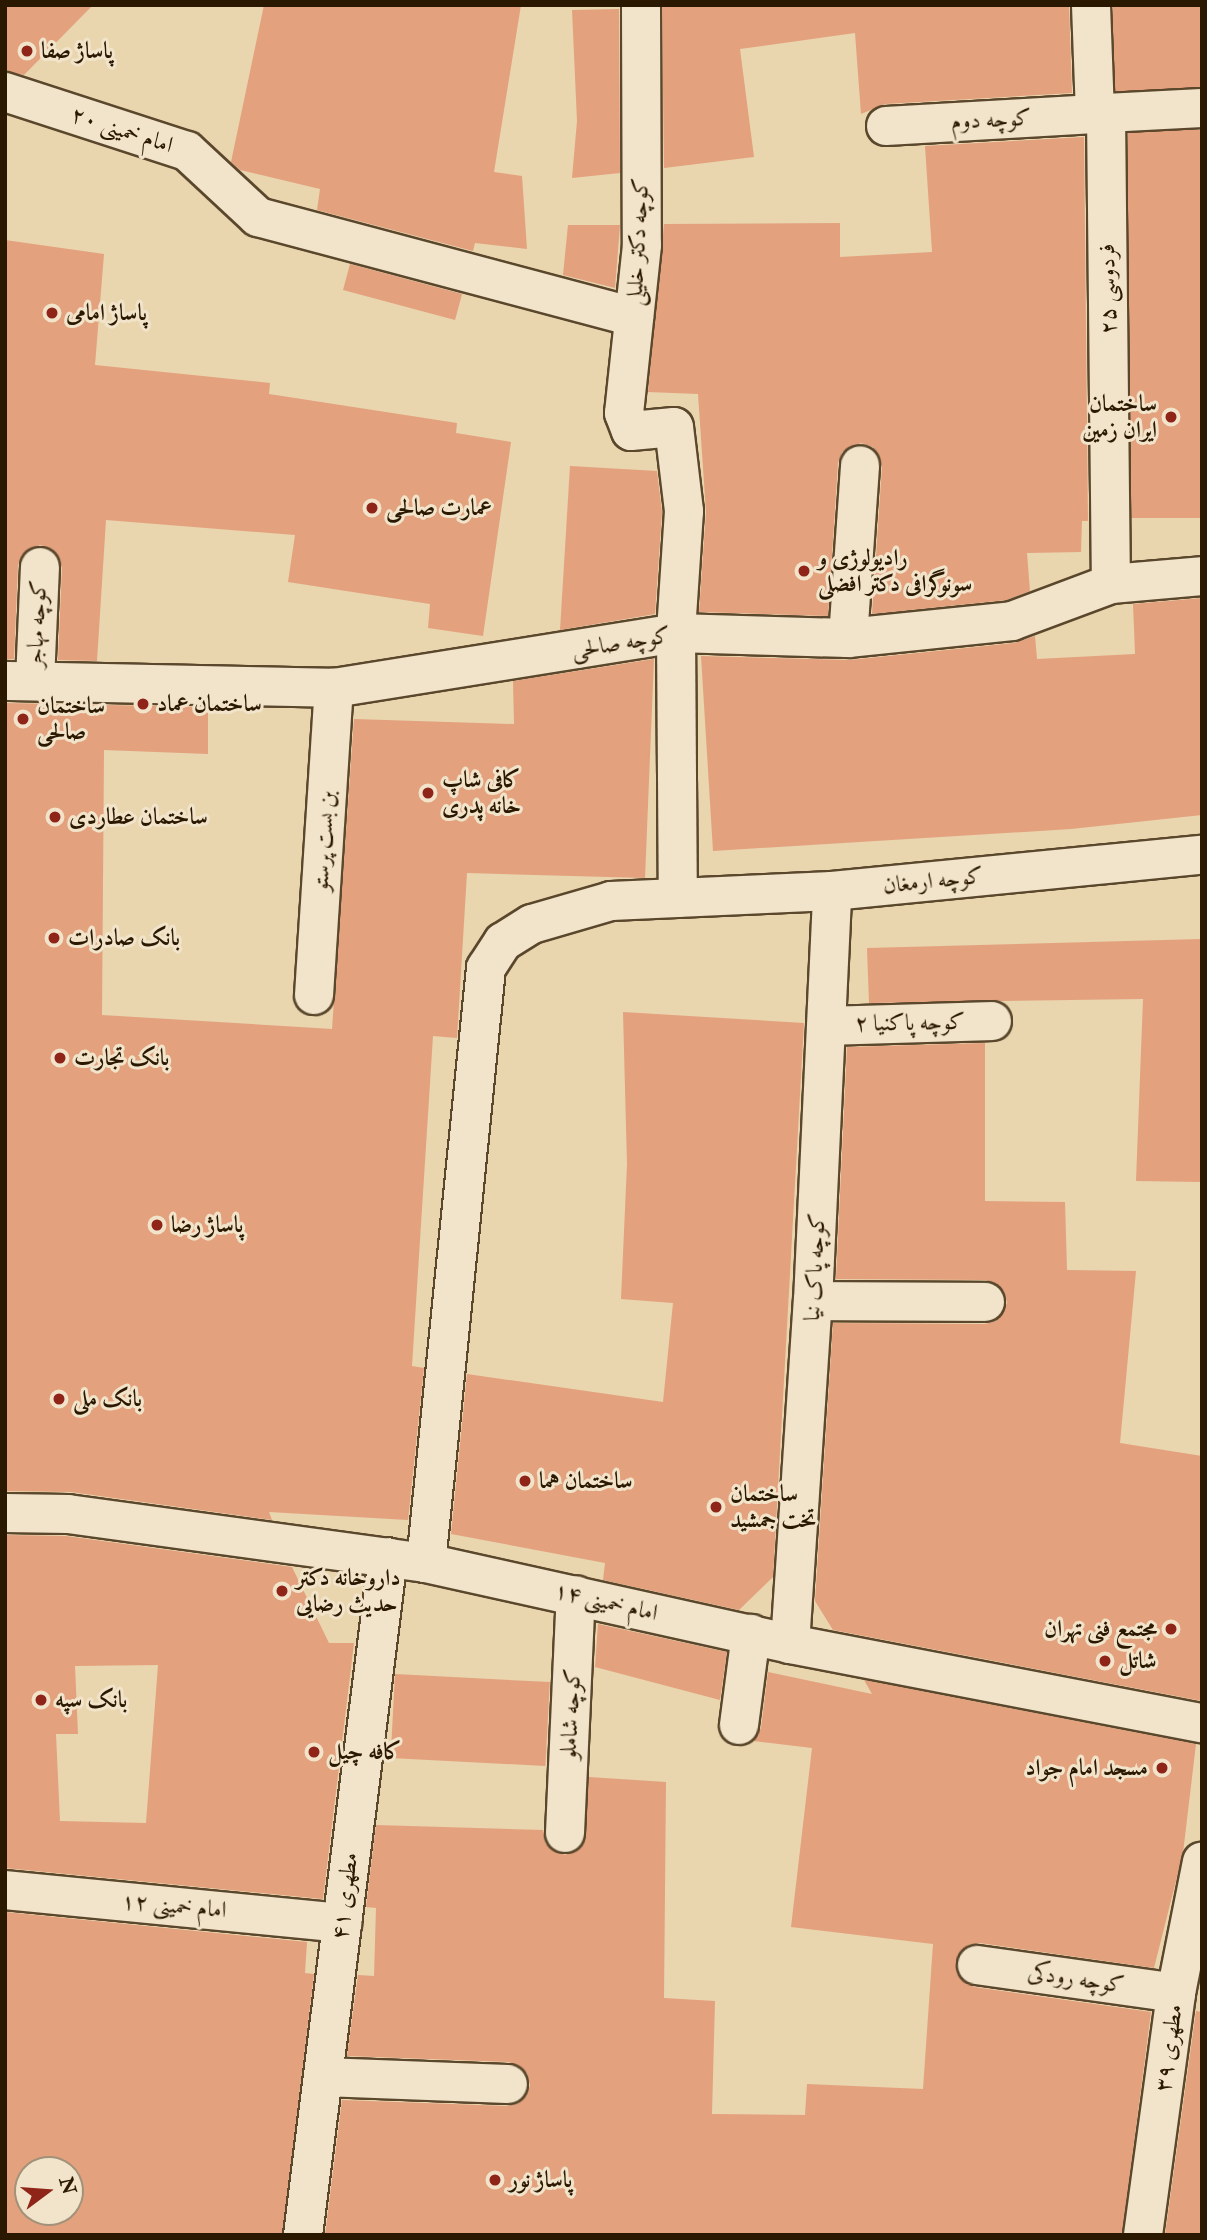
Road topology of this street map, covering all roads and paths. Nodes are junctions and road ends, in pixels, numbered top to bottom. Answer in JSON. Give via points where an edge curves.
{"nodes":[{"id":1,"x":1091,"y":5,"type":"edge"},
{"id":2,"x":641,"y":8,"type":"dead end"},
{"id":3,"x":5,"y":92,"type":"edge"},
{"id":4,"x":1202,"y":108,"type":"edge"},
{"id":5,"x":1101,"y":113,"type":"junction"},
{"id":6,"x":886,"y":126,"type":"dead end"},
{"id":7,"x":634,"y":317,"type":"junction"},
{"id":8,"x":860,"y":465,"type":"dead end"},
{"id":9,"x":40,"y":567,"type":"dead end"},
{"id":10,"x":1202,"y":576,"type":"edge"},
{"id":11,"x":1111,"y":584,"type":"junction"},
{"id":12,"x":676,"y":633,"type":"junction"},
{"id":13,"x":848,"y":638,"type":"junction"},
{"id":14,"x":20,"y":681,"type":"edge"},
{"id":15,"x":334,"y":688,"type":"junction"},
{"id":16,"x":1202,"y":855,"type":"edge"},
{"id":17,"x":832,"y":891,"type":"junction"},
{"id":18,"x":671,"y":898,"type":"junction"},
{"id":19,"x":314,"y":995,"type":"dead end"},
{"id":20,"x":992,"y":1021,"type":"dead end"},
{"id":21,"x":827,"y":1026,"type":"junction"},
{"id":22,"x":813,"y":1301,"type":"junction"},
{"id":23,"x":985,"y":1302,"type":"dead end"},
{"id":24,"x":5,"y":1513,"type":"edge"},
{"id":25,"x":388,"y":1557,"type":"junction"},
{"id":26,"x":426,"y":1563,"type":"junction"},
{"id":27,"x":576,"y":1595,"type":"junction"},
{"id":28,"x":751,"y":1634,"type":"junction"},
{"id":29,"x":790,"y":1644,"type":"junction"},
{"id":30,"x":1202,"y":1723,"type":"edge"},
{"id":31,"x":739,"y":1725,"type":"dead end"},
{"id":32,"x":565,"y":1833,"type":"dead end"},
{"id":33,"x":1202,"y":1862,"type":"edge"},
{"id":34,"x":5,"y":1890,"type":"edge"},
{"id":35,"x":342,"y":1923,"type":"junction"},
{"id":36,"x":977,"y":1965,"type":"dead end"},
{"id":37,"x":1176,"y":1993,"type":"junction"},
{"id":38,"x":323,"y":2077,"type":"junction"},
{"id":39,"x":508,"y":2084,"type":"dead end"},
{"id":40,"x":303,"y":2235,"type":"edge"},
{"id":41,"x":1143,"y":2235,"type":"edge"}],
"edges":[{"from":1,"to":5,"type":"street","name":"فردوسی ۲۵"},
{"from":2,"to":7,"type":"street","name":"کوچه دکتر خلیلی","via":[[642,246]]},
{"from":3,"to":7,"type":"street","name":"امام خمینی ۲۰","via":[[187,151],[258,217]]},
{"from":4,"to":5,"type":"street","name":"کوچه دوم"},
{"from":5,"to":6,"type":"street","name":"کوچه دوم"},
{"from":5,"to":11,"type":"street","name":"فردوسی ۲۵"},
{"from":7,"to":12,"type":"street","name":"کوچه دکتر خلیلی","via":[[624,413],[631,431],[674,427],[684,511]]},
{"from":8,"to":13,"type":"street"},
{"from":9,"to":14,"type":"street","name":"کوچه مهاجر"},
{"from":10,"to":11,"type":"street","name":"کوچه صالحی"},
{"from":11,"to":13,"type":"street","name":"کوچه صالحی","via":[[1013,621]]},
{"from":12,"to":13,"type":"street","name":"کوچه صالحی"},
{"from":12,"to":15,"type":"street","name":"کوچه صالحی"},
{"from":12,"to":18,"type":"street"},
{"from":14,"to":15,"type":"street","name":"کوچه صالحی"},
{"from":15,"to":19,"type":"street","name":"بن بست پرستو"},
{"from":16,"to":17,"type":"street","name":"کوچه ارمغان"},
{"from":17,"to":18,"type":"street","name":"کوچه ارمغان"},
{"from":17,"to":21,"type":"street","name":"کوچه پاک نیا"},
{"from":18,"to":26,"type":"street","name":"کوچه ارمغان","via":[[611,901],[531,924],[503,942],[486,968]]},
{"from":20,"to":21,"type":"street","name":"کوچه پاکنیا ۲"},
{"from":21,"to":22,"type":"street","name":"کوچه پاک نیا"},
{"from":22,"to":23,"type":"street"},
{"from":22,"to":29,"type":"street","name":"کوچه پاک نیا"},
{"from":24,"to":25,"type":"street","name":"امام خمینی ۱۴","via":[[68,1514]]},
{"from":25,"to":26,"type":"street","name":"امام خمینی ۱۴"},
{"from":25,"to":35,"type":"street","name":"مطهری ۴۱"},
{"from":26,"to":27,"type":"street","name":"امام خمینی ۱۴"},
{"from":27,"to":28,"type":"street","name":"امام خمینی ۱۴"},
{"from":27,"to":32,"type":"street","name":"کوچه شاملو"},
{"from":28,"to":29,"type":"street","name":"امام خمینی ۱۴"},
{"from":28,"to":31,"type":"street"},
{"from":29,"to":30,"type":"street","name":"امام خمینی ۱۴"},
{"from":33,"to":37,"type":"street","name":"مطهری ۳۹"},
{"from":34,"to":35,"type":"street","name":"امام خمینی ۱۲"},
{"from":35,"to":38,"type":"street","name":"مطهری ۴۱"},
{"from":36,"to":37,"type":"street","name":"کوچه رودکی"},
{"from":37,"to":41,"type":"street","name":"مطهری ۳۹"},
{"from":38,"to":39,"type":"street"},
{"from":38,"to":40,"type":"street","name":"مطهری ۴۱"}]}
